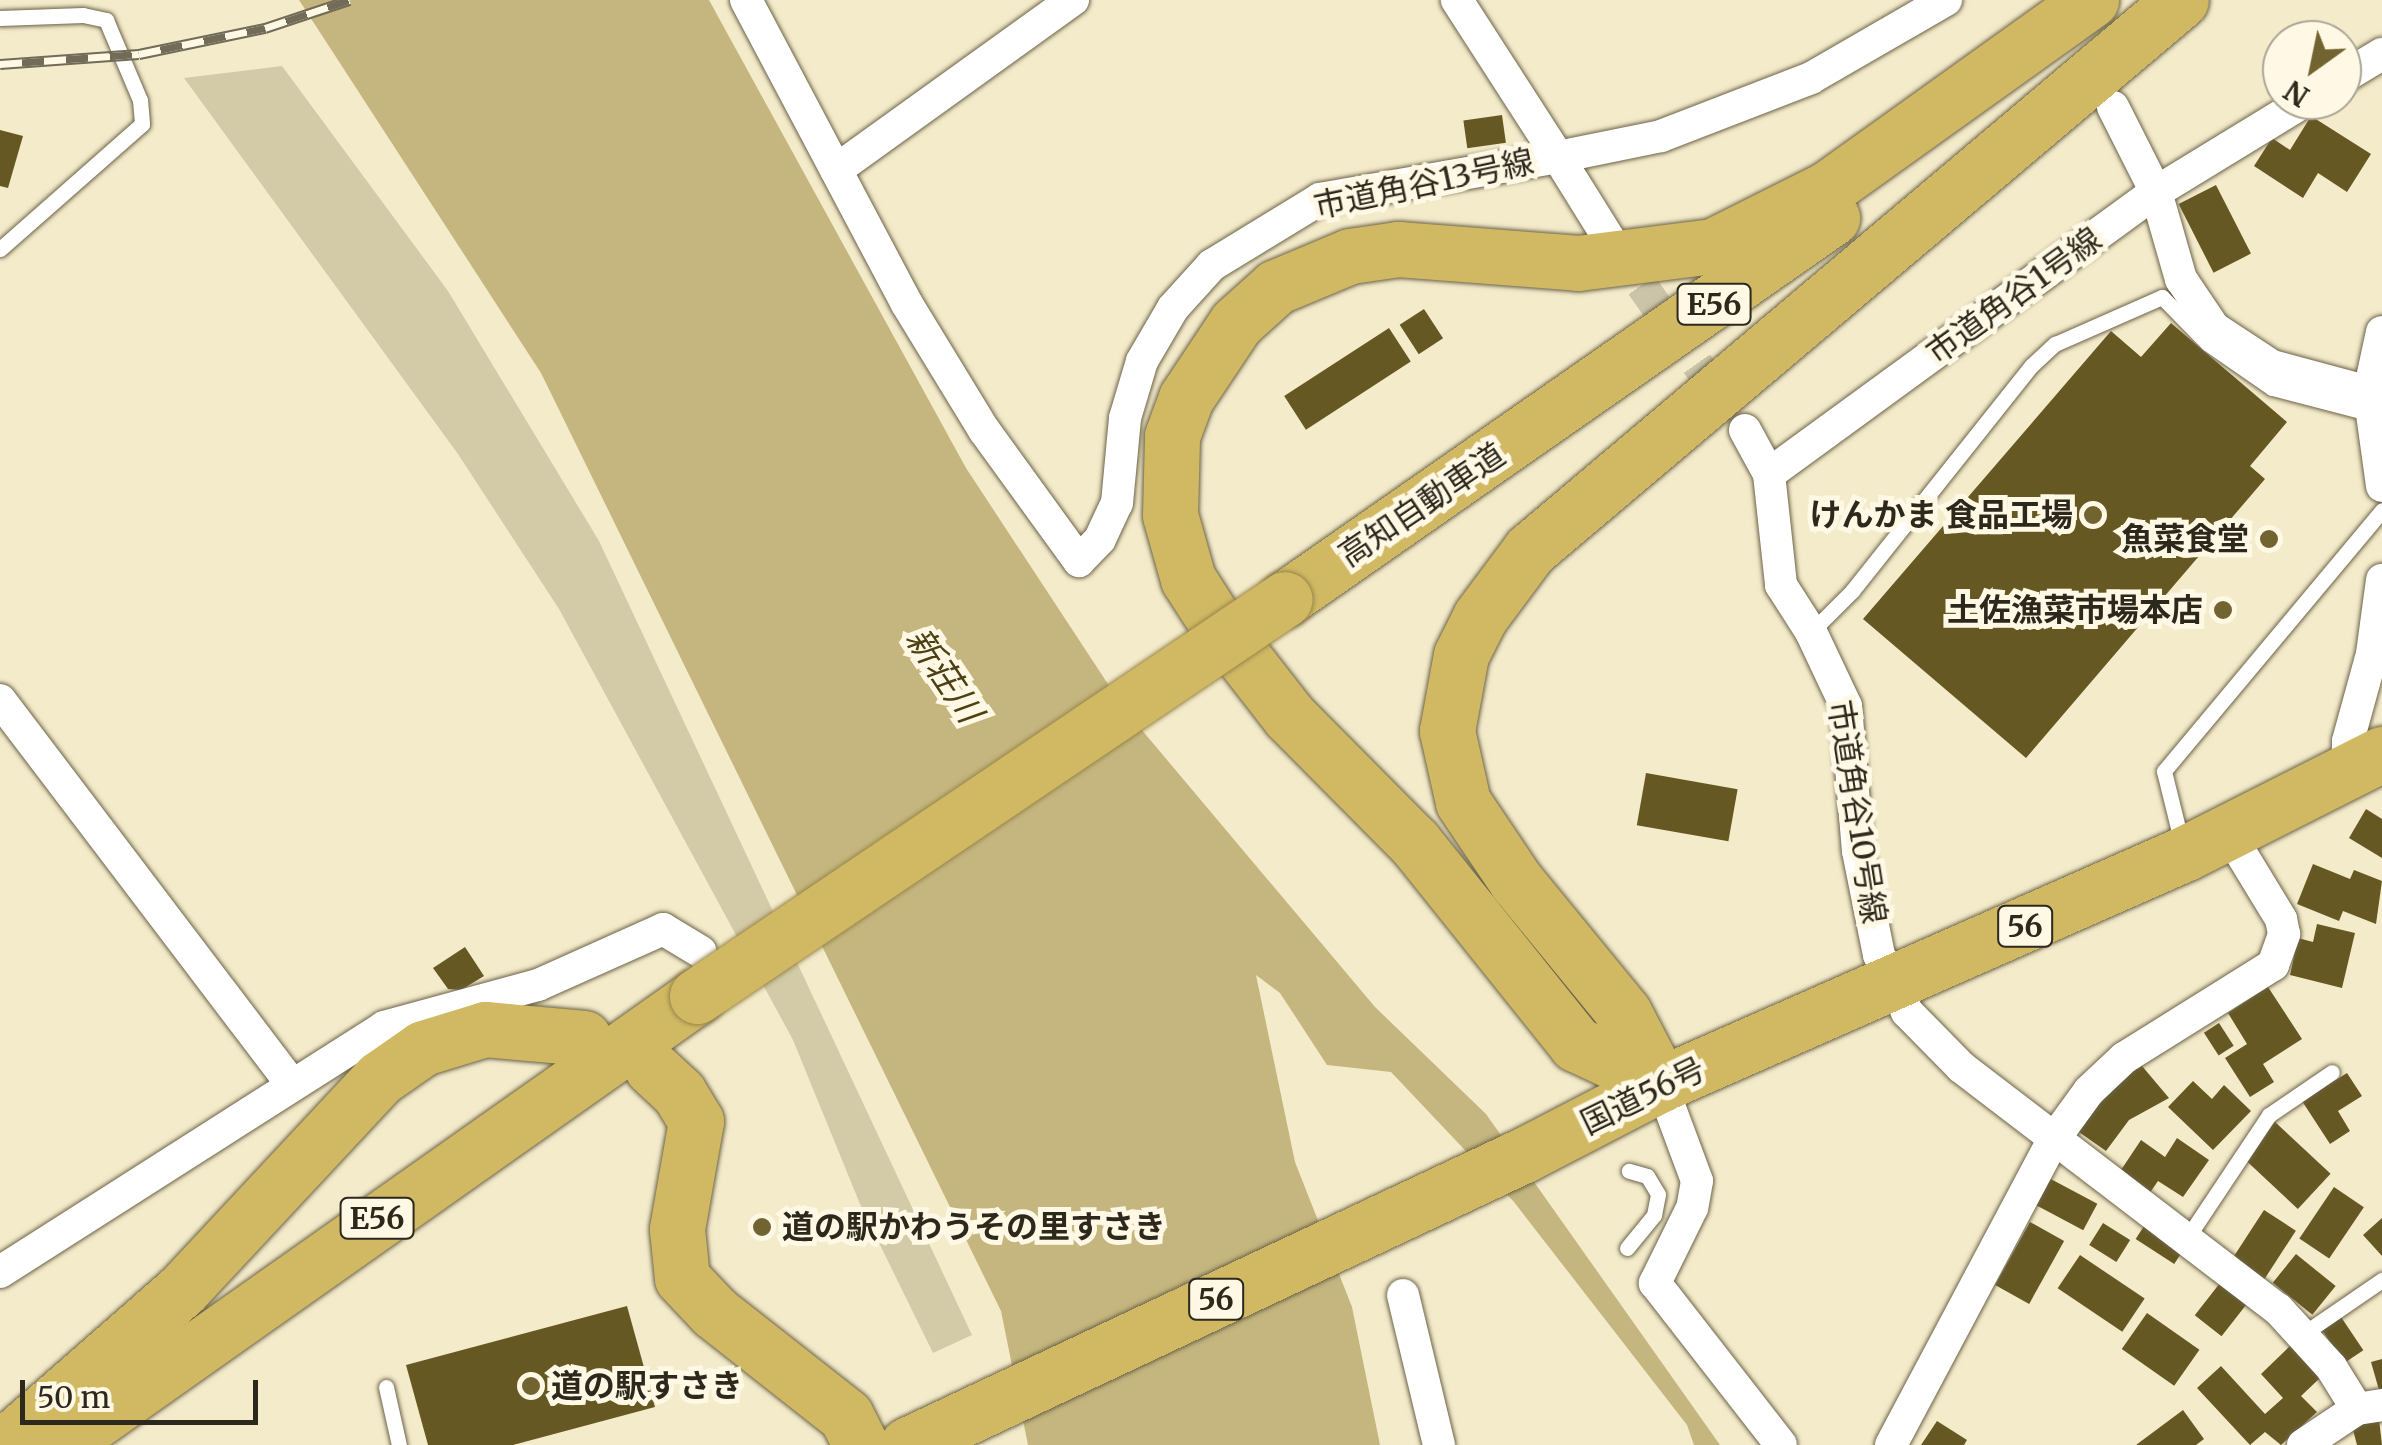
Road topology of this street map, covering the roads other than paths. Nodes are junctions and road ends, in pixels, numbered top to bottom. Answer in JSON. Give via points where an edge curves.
{"nodes":[{"id":1,"x":746,"y":0,"type":"edge"},
{"id":2,"x":1073,"y":0,"type":"edge"},
{"id":3,"x":1457,"y":0,"type":"edge"},
{"id":4,"x":1946,"y":0,"type":"edge"},
{"id":5,"x":2138,"y":0,"type":"edge"},
{"id":6,"x":2181,"y":0,"type":"edge"},
{"id":7,"x":2057,"y":1,"type":"edge"},
{"id":8,"x":0,"y":18,"type":"edge"},
{"id":9,"x":2113,"y":108,"type":"dead end"},
{"id":10,"x":2274,"y":120,"type":"edge"},
{"id":11,"x":1558,"y":157,"type":"junction"},
{"id":12,"x":836,"y":170,"type":"junction"},
{"id":13,"x":2156,"y":192,"type":"junction"},
{"id":14,"x":1611,"y":242,"type":"tunnel mouth"},
{"id":15,"x":0,"y":248,"type":"edge"},
{"id":16,"x":2382,"y":332,"type":"edge"},
{"id":17,"x":2371,"y":403,"type":"junction"},
{"id":18,"x":1744,"y":430,"type":"tunnel mouth"},
{"id":19,"x":1770,"y":474,"type":"junction"},
{"id":20,"x":2382,"y":486,"type":"edge"},
{"id":21,"x":2382,"y":510,"type":"edge"},
{"id":22,"x":2382,"y":580,"type":"edge"},
{"id":23,"x":1811,"y":632,"type":"junction"},
{"id":24,"x":0,"y":700,"type":"edge"},
{"id":25,"x":2365,"y":763,"type":"edge"},
{"id":26,"x":2207,"y":842,"type":"junction"},
{"id":27,"x":699,"y":974,"type":"junction"},
{"id":28,"x":1890,"y":984,"type":"junction"},
{"id":29,"x":584,"y":1038,"type":"dead end"},
{"id":30,"x":652,"y":1068,"type":"dead end"},
{"id":31,"x":2332,"y":1072,"type":"dead end"},
{"id":32,"x":292,"y":1084,"type":"junction"},
{"id":33,"x":1661,"y":1084,"type":"junction"},
{"id":34,"x":2054,"y":1140,"type":"junction"},
{"id":35,"x":1629,"y":1171,"type":"dead end"},
{"id":36,"x":2189,"y":1235,"type":"junction"},
{"id":37,"x":1627,"y":1248,"type":"dead end"},
{"id":38,"x":0,"y":1272,"type":"edge"},
{"id":39,"x":2382,"y":1280,"type":"edge"},
{"id":40,"x":1402,"y":1295,"type":"dead end"},
{"id":41,"x":2303,"y":1334,"type":"junction"},
{"id":42,"x":386,"y":1388,"type":"dead end"},
{"id":43,"x":2369,"y":1407,"type":"edge"},
{"id":44,"x":5,"y":1445,"type":"edge"},
{"id":45,"x":61,"y":1445,"type":"edge"},
{"id":46,"x":399,"y":1445,"type":"edge"},
{"id":47,"x":861,"y":1445,"type":"edge"},
{"id":48,"x":906,"y":1445,"type":"edge"},
{"id":49,"x":1440,"y":1445,"type":"edge"},
{"id":50,"x":1781,"y":1445,"type":"edge"},
{"id":51,"x":1891,"y":1445,"type":"edge"},
{"id":52,"x":2303,"y":1445,"type":"edge"}],
"edges":[{"from":1,"to":12,"type":"street"},
{"from":2,"to":12,"type":"street"},
{"from":3,"to":11,"type":"street","name":"市道角谷13号線"},
{"from":4,"to":11,"type":"street","via":[[1811,78],[1661,136]]},
{"from":5,"to":27,"type":"highway","name":"高知自動車道","number":"E56","bridge":true,"via":[[1666,339],[1285,599]]},
{"from":6,"to":33,"type":"highway","via":[[1530,550],[1502,582],[1461,655],[1447,731],[1463,802],[1516,881],[1624,1013]]},
{"from":7,"to":33,"type":"highway","via":[[1828,189],[1744,232],[1658,257],[1578,264],[1398,249],[1350,256],[1276,287],[1236,323],[1186,398],[1172,436],[1170,515],[1188,579],[1215,621],[1289,716],[1414,842],[1576,1044]]},
{"from":8,"to":15,"type":"lane","via":[[82,14],[106,20],[140,100],[142,124]]},
{"from":9,"to":13,"type":"street"},
{"from":10,"to":13,"type":"street","name":"市道角谷1号線"},
{"from":11,"to":12,"type":"street","name":"市道角谷13号線","via":[[1320,199],[1212,266],[1173,308],[1142,362],[1124,418],[1117,503],[1100,539],[1079,560],[984,430]]},
{"from":11,"to":14,"type":"street"},
{"from":13,"to":17,"type":"street","via":[[2181,278],[2214,328],[2272,366]]},
{"from":13,"to":19,"type":"street","name":"市道角谷1号線"},
{"from":16,"to":17,"type":"street"},
{"from":17,"to":20,"type":"street"},
{"from":17,"to":23,"type":"lane","via":[[2272,388],[2207,343],[2162,297],[2055,344],[2031,366],[1852,591]]},
{"from":18,"to":19,"type":"street"},
{"from":19,"to":23,"type":"street","name":"市道角谷10号線","via":[[1781,585]]},
{"from":21,"to":26,"type":"lane","via":[[2164,771],[2172,824]]},
{"from":22,"to":25,"type":"street","via":[[2372,654],[2348,741]]},
{"from":23,"to":28,"type":"street","name":"市道角谷10号線","via":[[1846,706],[1858,851]]},
{"from":24,"to":32,"type":"street"},
{"from":25,"to":26,"type":"highway","name":"国道56号","number":"56"},
{"from":26,"to":28,"type":"highway","name":"国道56号","number":"56"},
{"from":26,"to":34,"type":"street","via":[[2281,920],[2284,934],[2273,965],[2124,1058],[2089,1091]]},
{"from":27,"to":32,"type":"street","via":[[663,929],[538,985],[384,1027]]},
{"from":27,"to":45,"type":"highway","number":"E56"},
{"from":28,"to":33,"type":"highway","name":"国道56号","number":"56"},
{"from":28,"to":34,"type":"street","via":[[1906,1012],[1961,1066]]},
{"from":29,"to":44,"type":"highway","via":[[485,1030],[423,1048],[380,1078],[156,1314]]},
{"from":30,"to":47,"type":"highway","via":[[696,1121],[677,1229],[682,1278],[714,1312],[846,1416]]},
{"from":31,"to":36,"type":"lane","via":[[2270,1115]]},
{"from":32,"to":38,"type":"street"},
{"from":33,"to":48,"type":"highway","name":"国道56号","number":"56"},
{"from":33,"to":50,"type":"street","via":[[1697,1181],[1692,1208],[1654,1283]]},
{"from":34,"to":36,"type":"street"},
{"from":34,"to":51,"type":"street"},
{"from":35,"to":37,"type":"lane","via":[[1647,1176],[1658,1194],[1654,1215]]},
{"from":36,"to":41,"type":"street"},
{"from":39,"to":41,"type":"lane"},
{"from":40,"to":49,"type":"street"},
{"from":41,"to":43,"type":"street"},
{"from":42,"to":46,"type":"lane"},
{"from":43,"to":52,"type":"street"}]}
